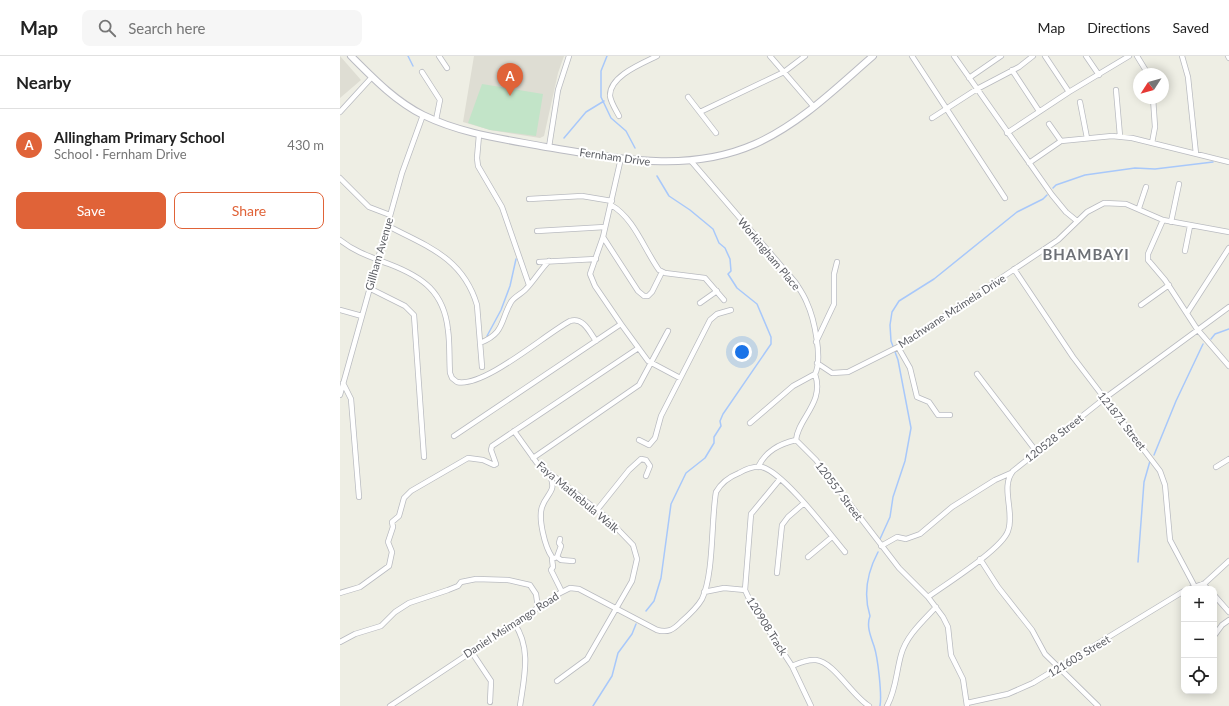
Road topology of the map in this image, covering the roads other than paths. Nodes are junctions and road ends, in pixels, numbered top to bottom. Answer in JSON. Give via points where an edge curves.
{"nodes":[{"id":1,"x":351,"y":56,"type":"edge"},
{"id":2,"x":439,"y":56,"type":"edge"},
{"id":3,"x":569,"y":56,"type":"edge"},
{"id":4,"x":657,"y":56,"type":"edge"},
{"id":5,"x":770,"y":56,"type":"edge"},
{"id":6,"x":805,"y":56,"type":"edge"},
{"id":7,"x":873,"y":56,"type":"edge"},
{"id":8,"x":912,"y":56,"type":"edge"},
{"id":9,"x":954,"y":56,"type":"edge"},
{"id":10,"x":1001,"y":56,"type":"edge"},
{"id":11,"x":1033,"y":56,"type":"edge"},
{"id":12,"x":1045,"y":56,"type":"edge"},
{"id":13,"x":1086,"y":56,"type":"edge"},
{"id":14,"x":1129,"y":56,"type":"edge"},
{"id":15,"x":1137,"y":56,"type":"edge"},
{"id":16,"x":1182,"y":56,"type":"edge"},
{"id":17,"x":448,"y":68,"type":"dead end"},
{"id":18,"x":1144,"y":68,"type":"edge"},
{"id":19,"x":1012,"y":70,"type":"junction"},
{"id":20,"x":422,"y":72,"type":"dead end"},
{"id":21,"x":784,"y":72,"type":"junction"},
{"id":22,"x":1099,"y":75,"type":"junction"},
{"id":23,"x":372,"y":77,"type":"junction"},
{"id":24,"x":969,"y":78,"type":"junction"},
{"id":25,"x":977,"y":89,"type":"junction"},
{"id":26,"x":1116,"y":90,"type":"dead end"},
{"id":27,"x":1069,"y":92,"type":"junction"},
{"id":28,"x":688,"y":97,"type":"dead end"},
{"id":29,"x":1080,"y":102,"type":"dead end"},
{"id":30,"x":1154,"y":104,"type":"edge"},
{"id":31,"x":814,"y":107,"type":"junction"},
{"id":32,"x":947,"y":110,"type":"junction"},
{"id":33,"x":1039,"y":111,"type":"junction"},
{"id":34,"x":340,"y":112,"type":"edge"},
{"id":35,"x":700,"y":112,"type":"junction"},
{"id":36,"x":423,"y":115,"type":"junction"},
{"id":37,"x":619,"y":116,"type":"dead end"},
{"id":38,"x":932,"y":118,"type":"dead end"},
{"id":39,"x":436,"y":120,"type":"junction"},
{"id":40,"x":1050,"y":124,"type":"dead end"},
{"id":41,"x":716,"y":133,"type":"dead end"},
{"id":42,"x":1007,"y":133,"type":"junction"},
{"id":43,"x":479,"y":134,"type":"junction"},
{"id":44,"x":1120,"y":136,"type":"junction"},
{"id":45,"x":1087,"y":138,"type":"junction"},
{"id":46,"x":1061,"y":141,"type":"junction"},
{"id":47,"x":1152,"y":143,"type":"junction"},
{"id":48,"x":549,"y":147,"type":"junction"},
{"id":49,"x":1196,"y":154,"type":"junction"},
{"id":50,"x":621,"y":158,"type":"junction"},
{"id":51,"x":691,"y":161,"type":"junction"},
{"id":52,"x":1229,"y":162,"type":"edge"},
{"id":53,"x":1029,"y":163,"type":"junction"},
{"id":54,"x":340,"y":178,"type":"edge"},
{"id":55,"x":1179,"y":184,"type":"dead end"},
{"id":56,"x":1146,"y":187,"type":"dead end"},
{"id":57,"x":1005,"y":198,"type":"dead end"},
{"id":58,"x":529,"y":200,"type":"dead end"},
{"id":59,"x":611,"y":203,"type":"junction"},
{"id":60,"x":1139,"y":208,"type":"junction"},
{"id":61,"x":390,"y":215,"type":"junction"},
{"id":62,"x":1162,"y":220,"type":"junction"},
{"id":63,"x":1077,"y":221,"type":"junction"},
{"id":64,"x":1171,"y":222,"type":"junction"},
{"id":65,"x":388,"y":226,"type":"junction"},
{"id":66,"x":1190,"y":226,"type":"junction"},
{"id":67,"x":605,"y":227,"type":"junction"},
{"id":68,"x":538,"y":231,"type":"dead end"},
{"id":69,"x":1229,"y":232,"type":"edge"},
{"id":70,"x":603,"y":237,"type":"junction"},
{"id":71,"x":340,"y":240,"type":"edge"},
{"id":72,"x":1229,"y":248,"type":"edge"},
{"id":73,"x":1185,"y":251,"type":"dead end"},
{"id":74,"x":596,"y":259,"type":"junction"},
{"id":75,"x":378,"y":260,"type":"junction"},
{"id":76,"x":539,"y":262,"type":"dead end"},
{"id":77,"x":549,"y":262,"type":"junction"},
{"id":78,"x":837,"y":262,"type":"dead end"},
{"id":79,"x":1014,"y":270,"type":"junction"},
{"id":80,"x":662,"y":272,"type":"junction"},
{"id":81,"x":529,"y":285,"type":"junction"},
{"id":82,"x":1169,"y":285,"type":"junction"},
{"id":83,"x":369,"y":288,"type":"junction"},
{"id":84,"x":717,"y":291,"type":"junction"},
{"id":85,"x":724,"y":300,"type":"dead end"},
{"id":86,"x":700,"y":303,"type":"dead end"},
{"id":87,"x":1141,"y":305,"type":"dead end"},
{"id":88,"x":1229,"y":307,"type":"edge"},
{"id":89,"x":340,"y":310,"type":"edge"},
{"id":90,"x":731,"y":310,"type":"dead end"},
{"id":91,"x":1187,"y":313,"type":"junction"},
{"id":92,"x":362,"y":316,"type":"junction"},
{"id":93,"x":621,"y":324,"type":"junction"},
{"id":94,"x":1197,"y":329,"type":"junction"},
{"id":95,"x":668,"y":331,"type":"dead end"},
{"id":96,"x":596,"y":341,"type":"junction"},
{"id":97,"x":816,"y":342,"type":"junction"},
{"id":98,"x":480,"y":343,"type":"junction"},
{"id":99,"x":894,"y":348,"type":"junction"},
{"id":100,"x":637,"y":349,"type":"junction"},
{"id":101,"x":817,"y":363,"type":"junction"},
{"id":102,"x":652,"y":364,"type":"junction"},
{"id":103,"x":1229,"y":366,"type":"edge"},
{"id":104,"x":482,"y":367,"type":"dead end"},
{"id":105,"x":815,"y":374,"type":"junction"},
{"id":106,"x":977,"y":374,"type":"dead end"},
{"id":107,"x":680,"y":378,"type":"junction"},
{"id":108,"x":343,"y":383,"type":"junction"},
{"id":109,"x":340,"y":395,"type":"edge"},
{"id":110,"x":1105,"y":398,"type":"junction"},
{"id":111,"x":950,"y":415,"type":"dead end"},
{"id":112,"x":750,"y":423,"type":"dead end"},
{"id":113,"x":514,"y":431,"type":"junction"},
{"id":114,"x":454,"y":436,"type":"dead end"},
{"id":115,"x":639,"y":440,"type":"dead end"},
{"id":116,"x":796,"y":440,"type":"junction"},
{"id":117,"x":1036,"y":451,"type":"junction"},
{"id":118,"x":424,"y":457,"type":"dead end"},
{"id":119,"x":533,"y":458,"type":"junction"},
{"id":120,"x":1229,"y":459,"type":"edge"},
{"id":121,"x":758,"y":467,"type":"junction"},
{"id":122,"x":1216,"y":467,"type":"dead end"},
{"id":123,"x":548,"y":472,"type":"junction"},
{"id":124,"x":1011,"y":473,"type":"junction"},
{"id":125,"x":646,"y":476,"type":"dead end"},
{"id":126,"x":780,"y":478,"type":"junction"},
{"id":127,"x":359,"y":497,"type":"dead end"},
{"id":128,"x":804,"y":504,"type":"junction"},
{"id":129,"x":597,"y":510,"type":"junction"},
{"id":130,"x":832,"y":537,"type":"junction"},
{"id":131,"x":560,"y":539,"type":"dead end"},
{"id":132,"x":881,"y":546,"type":"junction"},
{"id":133,"x":844,"y":552,"type":"dead end"},
{"id":134,"x":555,"y":557,"type":"junction"},
{"id":135,"x":808,"y":557,"type":"dead end"},
{"id":136,"x":980,"y":559,"type":"junction"},
{"id":137,"x":573,"y":561,"type":"dead end"},
{"id":138,"x":1229,"y":561,"type":"edge"},
{"id":139,"x":777,"y":574,"type":"dead end"},
{"id":140,"x":1203,"y":584,"type":"joint"},
{"id":141,"x":1195,"y":586,"type":"edge"},
{"id":142,"x":1198,"y":586,"type":"edge"},
{"id":143,"x":745,"y":590,"type":"junction"},
{"id":144,"x":562,"y":592,"type":"junction"},
{"id":145,"x":704,"y":592,"type":"junction"},
{"id":146,"x":340,"y":593,"type":"edge"},
{"id":147,"x":1181,"y":593,"type":"edge"},
{"id":148,"x":928,"y":597,"type":"junction"},
{"id":149,"x":1217,"y":598,"type":"edge"},
{"id":150,"x":936,"y":607,"type":"junction"},
{"id":151,"x":538,"y":608,"type":"junction"},
{"id":152,"x":616,"y":608,"type":"junction"},
{"id":153,"x":1229,"y":612,"type":"edge"},
{"id":154,"x":1229,"y":620,"type":"edge"},
{"id":155,"x":514,"y":623,"type":"junction"},
{"id":156,"x":1217,"y":632,"type":"edge"},
{"id":157,"x":340,"y":642,"type":"edge"},
{"id":158,"x":472,"y":651,"type":"junction"},
{"id":159,"x":792,"y":666,"type":"junction"},
{"id":160,"x":1058,"y":668,"type":"junction"},
{"id":161,"x":557,"y":681,"type":"dead end"},
{"id":162,"x":490,"y":702,"type":"dead end"},
{"id":163,"x":967,"y":705,"type":"edge"},
{"id":164,"x":390,"y":706,"type":"edge"},
{"id":165,"x":520,"y":706,"type":"edge"},
{"id":166,"x":811,"y":706,"type":"edge"},
{"id":167,"x":869,"y":706,"type":"edge"},
{"id":168,"x":887,"y":706,"type":"edge"},
{"id":169,"x":1098,"y":706,"type":"edge"}],
"edges":[{"from":1,"to":23,"type":"street","name":"Fernham Drive"},
{"from":2,"to":17,"type":"street"},
{"from":3,"to":48,"type":"street","via":[[558,90]]},
{"from":4,"to":37,"type":"street","via":[[626,72],[612,87],[610,97]]},
{"from":5,"to":21,"type":"street"},
{"from":6,"to":21,"type":"street"},
{"from":7,"to":31,"type":"street","name":"Fernham Drive"},
{"from":8,"to":32,"type":"street"},
{"from":9,"to":24,"type":"street"},
{"from":10,"to":24,"type":"street"},
{"from":11,"to":19,"type":"street"},
{"from":12,"to":27,"type":"street"},
{"from":13,"to":22,"type":"street"},
{"from":14,"to":22,"type":"street"},
{"from":15,"to":18,"type":"street"},
{"from":16,"to":49,"type":"street","via":[[1188,76]]},
{"from":19,"to":25,"type":"street"},
{"from":19,"to":33,"type":"street"},
{"from":20,"to":39,"type":"street","via":[[440,100]]},
{"from":21,"to":31,"type":"street"},
{"from":21,"to":35,"type":"street"},
{"from":22,"to":27,"type":"street"},
{"from":23,"to":34,"type":"street"},
{"from":23,"to":36,"type":"street","name":"Fernham Drive","via":[[395,98]]},
{"from":24,"to":25,"type":"street"},
{"from":25,"to":32,"type":"street"},
{"from":25,"to":42,"type":"street"},
{"from":26,"to":44,"type":"street"},
{"from":27,"to":33,"type":"street"},
{"from":28,"to":35,"type":"street"},
{"from":29,"to":45,"type":"street"},
{"from":30,"to":47,"type":"street","via":[[1156,127]]},
{"from":31,"to":51,"type":"street","name":"Fernham Drive","via":[[781,131],[754,145],[720,156]]},
{"from":32,"to":38,"type":"street"},
{"from":32,"to":57,"type":"street"},
{"from":33,"to":42,"type":"street"},
{"from":35,"to":41,"type":"street"},
{"from":36,"to":39,"type":"street","name":"Fernham Drive"},
{"from":36,"to":61,"type":"street","name":"Gillham Avenue"},
{"from":39,"to":43,"type":"street","name":"Fernham Drive"},
{"from":40,"to":46,"type":"street"},
{"from":42,"to":53,"type":"street"},
{"from":43,"to":48,"type":"street","name":"Fernham Drive"},
{"from":43,"to":81,"type":"street","via":[[478,166],[502,207]]},
{"from":44,"to":45,"type":"street"},
{"from":44,"to":47,"type":"street"},
{"from":45,"to":46,"type":"street"},
{"from":46,"to":53,"type":"street"},
{"from":47,"to":49,"type":"street"},
{"from":48,"to":50,"type":"street","name":"Fernham Drive"},
{"from":49,"to":52,"type":"street"},
{"from":50,"to":51,"type":"street","name":"Fernham Drive","via":[[652,162]]},
{"from":50,"to":59,"type":"street"},
{"from":51,"to":97,"type":"street","name":"Workingham Place","via":[[795,282],[808,304]]},
{"from":53,"to":63,"type":"street","via":[[1060,206]]},
{"from":54,"to":61,"type":"street","via":[[369,207]]},
{"from":55,"to":64,"type":"street"},
{"from":56,"to":60,"type":"street"},
{"from":58,"to":59,"type":"street","via":[[582,196]]},
{"from":59,"to":67,"type":"street"},
{"from":59,"to":80,"type":"street","via":[[627,220]]},
{"from":60,"to":62,"type":"street"},
{"from":60,"to":63,"type":"street","via":[[1126,204],[1104,203],[1086,212]]},
{"from":61,"to":65,"type":"street","name":"Gillham Avenue"},
{"from":62,"to":64,"type":"street"},
{"from":62,"to":82,"type":"street","via":[[1147,258]]},
{"from":63,"to":79,"type":"street","name":"Machwane Mzimela Drive","via":[[1058,240]]},
{"from":64,"to":66,"type":"street"},
{"from":65,"to":75,"type":"street","name":"Gillham Avenue"},
{"from":65,"to":98,"type":"street","via":[[437,251],[452,264],[475,300]]},
{"from":66,"to":69,"type":"street"},
{"from":66,"to":73,"type":"street"},
{"from":67,"to":68,"type":"street"},
{"from":67,"to":70,"type":"street"},
{"from":70,"to":74,"type":"street"},
{"from":70,"to":80,"type":"street","via":[[638,291],[644,296],[652,292]]},
{"from":71,"to":75,"type":"street","via":[[354,250]]},
{"from":72,"to":91,"type":"street"},
{"from":74,"to":77,"type":"street"},
{"from":74,"to":93,"type":"street","via":[[590,272],[591,280]]},
{"from":75,"to":83,"type":"street","name":"Gillham Avenue"},
{"from":75,"to":96,"type":"street","via":[[410,273],[438,295],[447,322],[449,365],[452,378],[457,382],[473,382],[570,321],[582,322]]},
{"from":76,"to":77,"type":"street"},
{"from":77,"to":81,"type":"street"},
{"from":78,"to":97,"type":"street","via":[[834,274],[834,304]]},
{"from":79,"to":99,"type":"street","name":"Machwane Mzimela Drive"},
{"from":79,"to":110,"type":"street","name":"121871 Street","via":[[1073,357]]},
{"from":80,"to":84,"type":"street","via":[[705,278]]},
{"from":81,"to":98,"type":"street","via":[[510,303],[500,329]]},
{"from":82,"to":87,"type":"street"},
{"from":82,"to":91,"type":"street"},
{"from":83,"to":92,"type":"street","name":"Gillham Avenue"},
{"from":83,"to":118,"type":"street","via":[[405,306],[414,315]]},
{"from":84,"to":85,"type":"street"},
{"from":84,"to":86,"type":"street"},
{"from":88,"to":94,"type":"street","name":"120528 Street"},
{"from":89,"to":92,"type":"street"},
{"from":90,"to":107,"type":"street","via":[[717,314],[710,320]]},
{"from":91,"to":94,"type":"street"},
{"from":92,"to":108,"type":"street","name":"Gillham Avenue"},
{"from":93,"to":96,"type":"street"},
{"from":93,"to":100,"type":"street"},
{"from":94,"to":103,"type":"street"},
{"from":94,"to":110,"type":"street","name":"120528 Street"},
{"from":95,"to":102,"type":"street"},
{"from":96,"to":114,"type":"street"},
{"from":97,"to":101,"type":"street","name":"Workingham Place"},
{"from":98,"to":104,"type":"street"},
{"from":99,"to":101,"type":"street","name":"Machwane Mzimela Drive","via":[[848,372],[832,373]]},
{"from":99,"to":111,"type":"street","via":[[910,368],[917,397],[929,402],[938,415]]},
{"from":100,"to":102,"type":"street"},
{"from":100,"to":113,"type":"street"},
{"from":101,"to":105,"type":"street","name":"Workingham Place"},
{"from":102,"to":107,"type":"street"},
{"from":102,"to":119,"type":"street","via":[[636,389]]},
{"from":105,"to":112,"type":"street","via":[[793,386]]},
{"from":105,"to":116,"type":"street","via":[[817,382],[814,401]]},
{"from":106,"to":117,"type":"street"},
{"from":107,"to":115,"type":"street","via":[[661,416],[655,438],[649,445]]},
{"from":108,"to":109,"type":"street","name":"Gillham Avenue"},
{"from":108,"to":127,"type":"street","via":[[351,399]]},
{"from":110,"to":117,"type":"street","name":"120528 Street"},
{"from":110,"to":141,"type":"street","name":"121871 Street","via":[[1160,471],[1165,485],[1170,540]]},
{"from":113,"to":119,"type":"street","name":"Faya Mathebula Walk"},
{"from":113,"to":146,"type":"street","via":[[492,446],[496,464],[468,458],[411,491],[404,498],[399,516],[391,524],[393,527],[388,542],[392,552],[389,566],[360,587]]},
{"from":116,"to":121,"type":"street","via":[[771,450]]},
{"from":116,"to":132,"type":"street","name":"120557 Street","via":[[816,460]]},
{"from":117,"to":124,"type":"street","name":"120528 Street"},
{"from":119,"to":123,"type":"street","name":"Faya Mathebula Walk"},
{"from":120,"to":122,"type":"street"},
{"from":121,"to":126,"type":"street"},
{"from":121,"to":145,"type":"street","name":"Daniel Msimango Road","via":[[734,474],[716,492],[710,559]]},
{"from":123,"to":129,"type":"street","name":"Faya Mathebula Walk"},
{"from":123,"to":134,"type":"street","via":[[553,489],[542,506],[540,515],[545,542]]},
{"from":124,"to":132,"type":"street","name":"120528 Street","via":[[952,507],[920,534],[906,539],[897,537]]},
{"from":124,"to":136,"type":"street","via":[[1008,488],[1008,531],[1003,540]]},
{"from":125,"to":129,"type":"street","via":[[650,466],[646,460],[641,459]]},
{"from":126,"to":128,"type":"street"},
{"from":126,"to":143,"type":"street","name":"120908 Track","via":[[751,514]]},
{"from":128,"to":130,"type":"street"},
{"from":128,"to":139,"type":"street","via":[[782,525]]},
{"from":129,"to":152,"type":"street","name":"Faya Mathebula Walk","via":[[633,545],[636,554],[632,581]]},
{"from":130,"to":133,"type":"street"},
{"from":130,"to":135,"type":"street"},
{"from":131,"to":134,"type":"street","via":[[561,546]]},
{"from":132,"to":148,"type":"street","name":"120557 Street","via":[[902,572]]},
{"from":134,"to":137,"type":"street"},
{"from":134,"to":144,"type":"street","via":[[551,570]]},
{"from":136,"to":148,"type":"street"},
{"from":136,"to":160,"type":"street","via":[[998,587],[1032,630],[1045,654]]},
{"from":138,"to":140,"type":"street"},
{"from":140,"to":142,"type":"street"},
{"from":143,"to":145,"type":"street","via":[[724,588]]},
{"from":143,"to":159,"type":"street","name":"120908 Track"},
{"from":144,"to":151,"type":"street","name":"Daniel Msimango Road"},
{"from":144,"to":152,"type":"street","name":"Daniel Msimango Road","via":[[576,588]]},
{"from":145,"to":152,"type":"street","name":"Daniel Msimango Road","via":[[689,615],[674,629],[666,632],[657,630]]},
{"from":147,"to":160,"type":"street","name":"121603 Street"},
{"from":148,"to":150,"type":"street","name":"120557 Street"},
{"from":149,"to":153,"type":"street"},
{"from":150,"to":163,"type":"street","name":"120557 Street","via":[[948,627],[951,655],[962,675]]},
{"from":150,"to":168,"type":"street","via":[[907,641],[901,653],[895,688]]},
{"from":151,"to":155,"type":"street","name":"Daniel Msimango Road"},
{"from":151,"to":157,"type":"street","via":[[536,594],[530,585],[508,580],[461,582],[458,586],[409,603],[381,626]]},
{"from":152,"to":161,"type":"street","name":"Faya Mathebula Walk","via":[[587,659]]},
{"from":154,"to":156,"type":"street"},
{"from":155,"to":158,"type":"street","name":"Daniel Msimango Road"},
{"from":155,"to":165,"type":"street","via":[[525,645],[525,670]]},
{"from":158,"to":162,"type":"street","via":[[491,682]]},
{"from":158,"to":164,"type":"street","name":"Daniel Msimango Road"},
{"from":159,"to":166,"type":"street","name":"120908 Track"},
{"from":159,"to":167,"type":"street","via":[[810,660],[822,661]]},
{"from":160,"to":163,"type":"street","name":"121603 Street","via":[[1014,691]]},
{"from":160,"to":169,"type":"street"}]}
